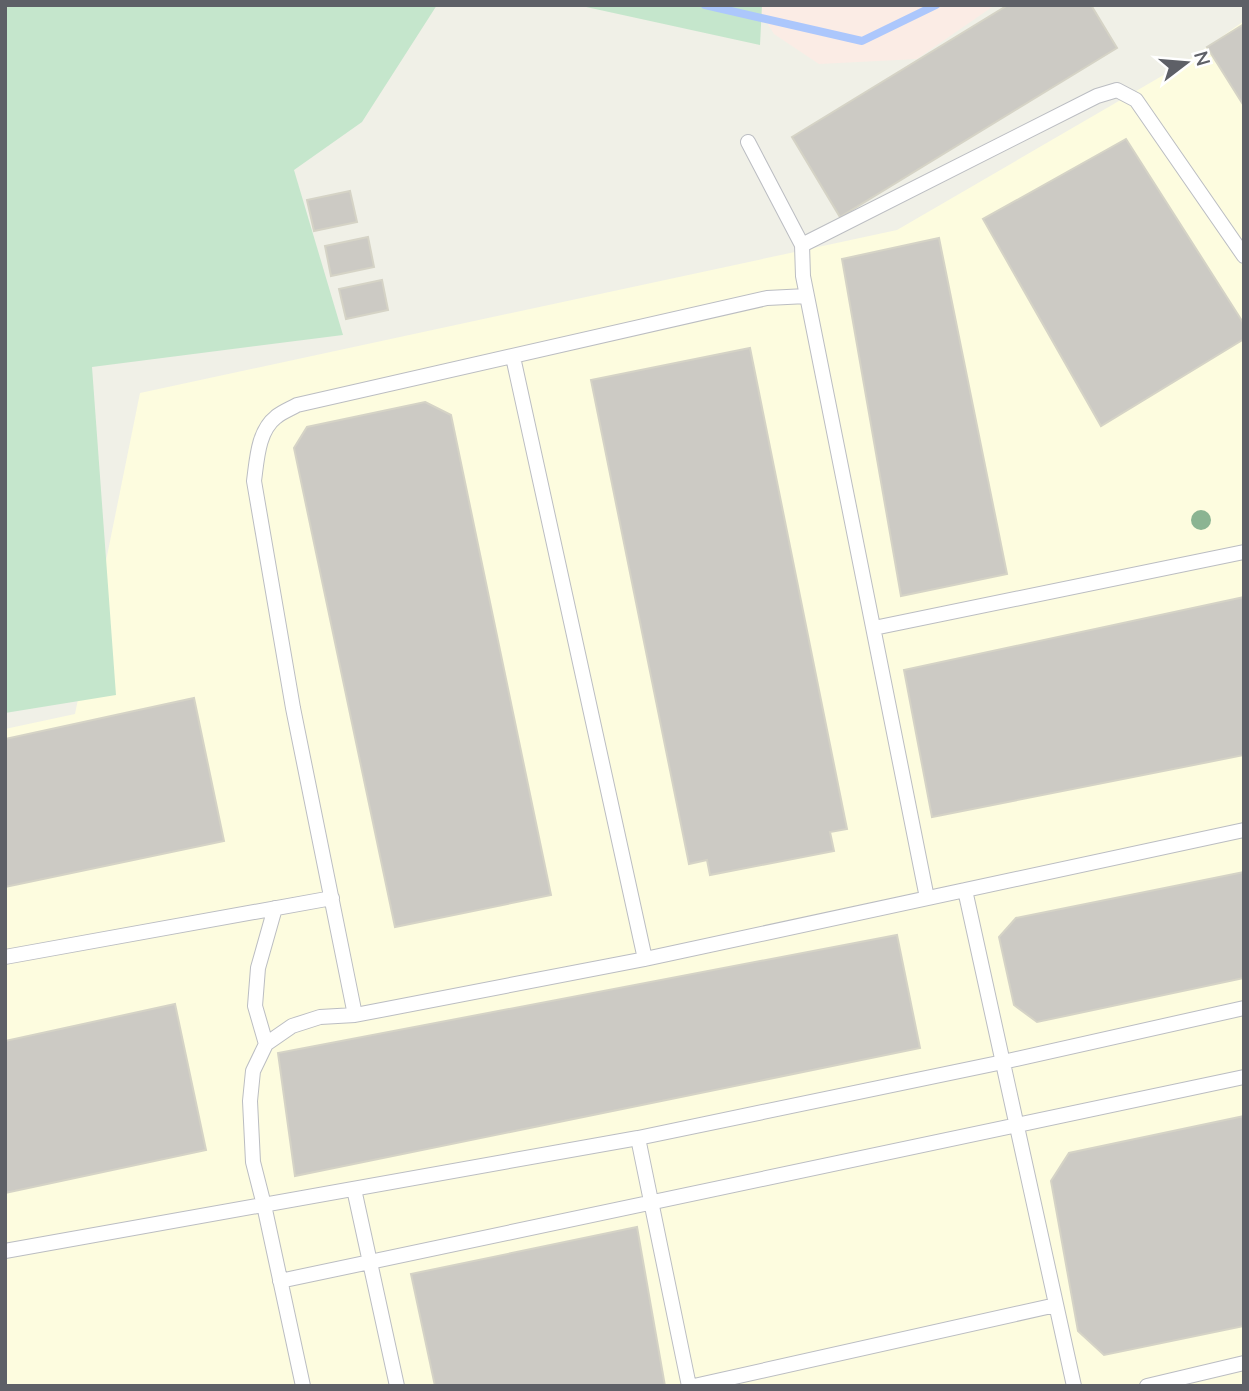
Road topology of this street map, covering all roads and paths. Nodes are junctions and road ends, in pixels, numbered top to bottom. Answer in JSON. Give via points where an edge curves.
{"nodes":[{"id":1,"x":748,"y":142,"type":"dead end"},
{"id":2,"x":802,"y":245,"type":"junction"},
{"id":3,"x":1244,"y":256,"type":"edge"},
{"id":4,"x":807,"y":296,"type":"junction"},
{"id":5,"x":513,"y":356,"type":"junction"},
{"id":6,"x":1244,"y":552,"type":"edge"},
{"id":7,"x":874,"y":628,"type":"junction"},
{"id":8,"x":1244,"y":830,"type":"edge"},
{"id":9,"x":965,"y":890,"type":"junction"},
{"id":10,"x":332,"y":898,"type":"junction"},
{"id":11,"x":927,"y":898,"type":"junction"},
{"id":12,"x":275,"y":908,"type":"junction"},
{"id":13,"x":5,"y":957,"type":"edge"},
{"id":14,"x":645,"y":959,"type":"junction"},
{"id":15,"x":1244,"y":1008,"type":"edge"},
{"id":16,"x":355,"y":1014,"type":"junction"},
{"id":17,"x":266,"y":1044,"type":"junction"},
{"id":18,"x":1003,"y":1062,"type":"junction"},
{"id":19,"x":1244,"y":1077,"type":"edge"},
{"id":20,"x":1017,"y":1125,"type":"junction"},
{"id":21,"x":638,"y":1138,"type":"junction"},
{"id":22,"x":354,"y":1189,"type":"junction"},
{"id":23,"x":652,"y":1203,"type":"junction"},
{"id":24,"x":264,"y":1205,"type":"junction"},
{"id":25,"x":5,"y":1251,"type":"edge"},
{"id":26,"x":370,"y":1261,"type":"junction"},
{"id":27,"x":279,"y":1281,"type":"junction"},
{"id":28,"x":1056,"y":1305,"type":"junction"},
{"id":29,"x":1244,"y":1363,"type":"edge"},
{"id":30,"x":303,"y":1386,"type":"edge"},
{"id":31,"x":397,"y":1386,"type":"edge"},
{"id":32,"x":692,"y":1386,"type":"edge"},
{"id":33,"x":1074,"y":1386,"type":"edge"},
{"id":34,"x":1147,"y":1386,"type":"edge"}],
"edges":[{"from":1,"to":2,"type":"lane"},
{"from":2,"to":3,"type":"lane","via":[[1117,90],[1136,100]]},
{"from":2,"to":4,"type":"lane"},
{"from":4,"to":5,"type":"lane","via":[[767,298]]},
{"from":4,"to":7,"type":"lane"},
{"from":5,"to":10,"type":"lane","via":[[297,405],[265,429],[254,481]]},
{"from":5,"to":14,"type":"lane"},
{"from":6,"to":7,"type":"lane"},
{"from":7,"to":11,"type":"lane"},
{"from":8,"to":9,"type":"lane"},
{"from":9,"to":11,"type":"lane"},
{"from":9,"to":18,"type":"lane"},
{"from":10,"to":12,"type":"lane"},
{"from":10,"to":16,"type":"lane"},
{"from":11,"to":14,"type":"lane"},
{"from":12,"to":13,"type":"lane"},
{"from":12,"to":17,"type":"lane","via":[[258,968],[255,1006]]},
{"from":14,"to":16,"type":"lane"},
{"from":15,"to":18,"type":"lane"},
{"from":16,"to":17,"type":"lane","via":[[320,1017],[292,1026]]},
{"from":17,"to":24,"type":"lane","via":[[253,1071],[250,1101],[253,1162]]},
{"from":18,"to":20,"type":"lane"},
{"from":18,"to":21,"type":"lane"},
{"from":19,"to":20,"type":"lane"},
{"from":20,"to":23,"type":"lane"},
{"from":20,"to":28,"type":"lane"},
{"from":21,"to":22,"type":"lane"},
{"from":21,"to":23,"type":"lane"},
{"from":22,"to":24,"type":"lane"},
{"from":22,"to":26,"type":"lane"},
{"from":23,"to":26,"type":"lane"},
{"from":23,"to":32,"type":"lane"},
{"from":24,"to":25,"type":"lane"},
{"from":24,"to":27,"type":"lane"},
{"from":26,"to":27,"type":"lane"},
{"from":26,"to":31,"type":"lane"},
{"from":27,"to":30,"type":"lane"},
{"from":28,"to":32,"type":"lane"},
{"from":28,"to":33,"type":"lane"},
{"from":29,"to":34,"type":"lane"}]}
